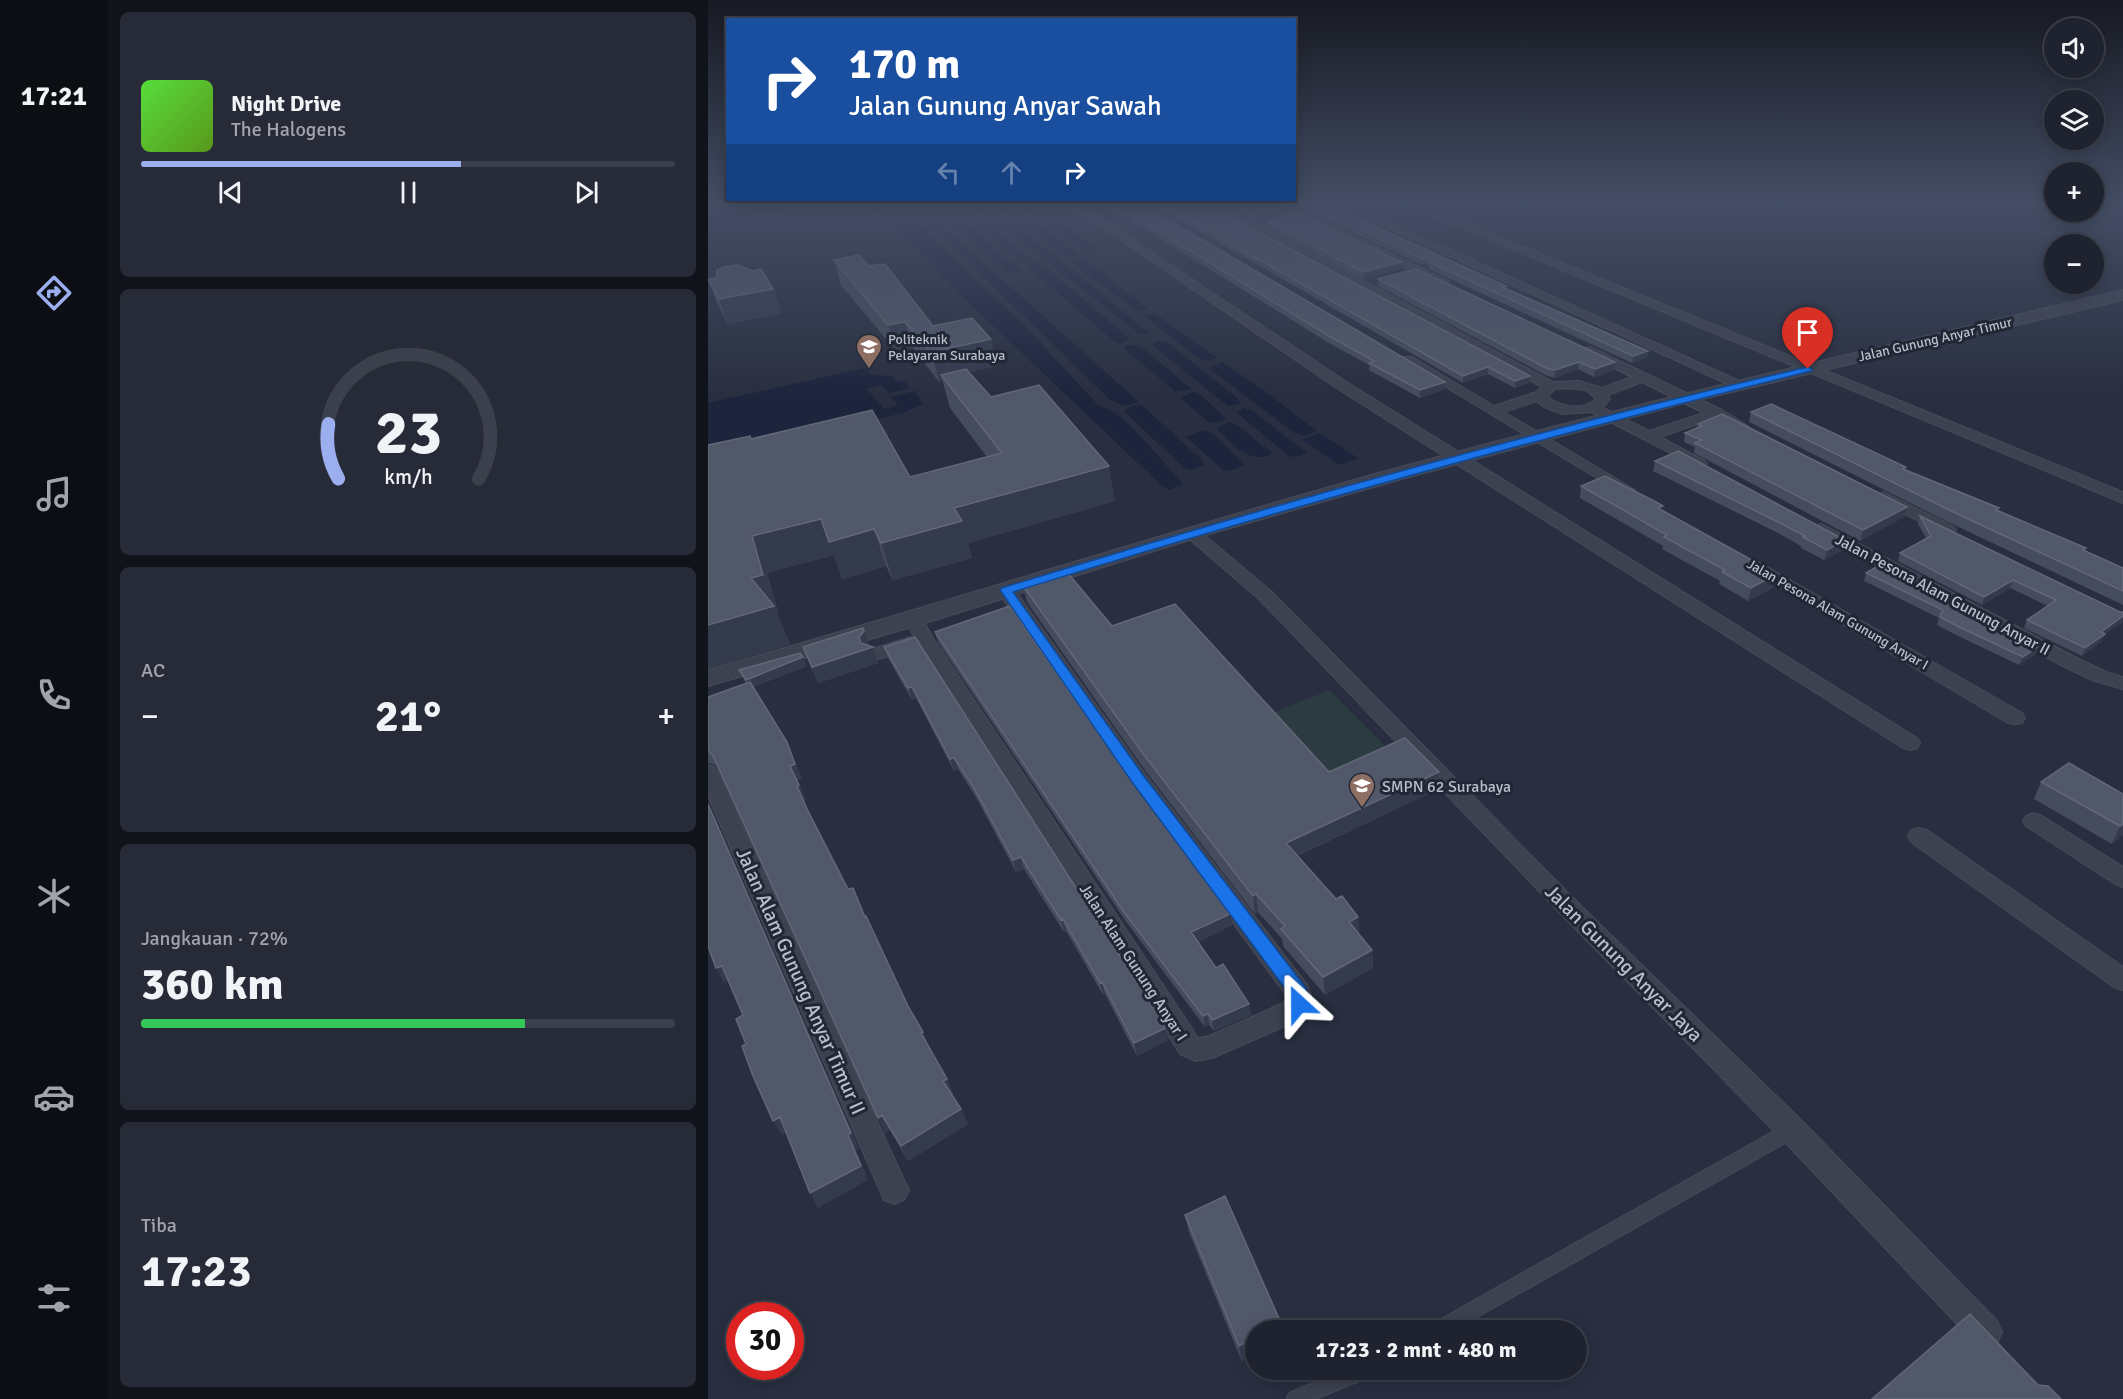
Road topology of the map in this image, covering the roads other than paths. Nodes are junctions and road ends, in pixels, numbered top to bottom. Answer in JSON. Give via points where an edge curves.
{"nodes":[{"id":1,"x":1165,"y":266,"type":"edge"},
{"id":2,"x":1325,"y":266,"type":"edge"},
{"id":3,"x":1410,"y":266,"type":"edge"},
{"id":4,"x":1430,"y":266,"type":"edge"},
{"id":5,"x":1478,"y":266,"type":"edge"},
{"id":6,"x":1559,"y":266,"type":"edge"},
{"id":7,"x":1418,"y":270,"type":"junction"},
{"id":8,"x":1360,"y":285,"type":"junction"},
{"id":9,"x":1460,"y":290,"type":"edge"},
{"id":10,"x":2123,"y":296,"type":"edge"},
{"id":11,"x":1578,"y":345,"type":"edge"},
{"id":12,"x":1393,"y":352,"type":"edge"},
{"id":13,"x":1808,"y":369,"type":"junction"},
{"id":14,"x":1643,"y":376,"type":"junction"},
{"id":15,"x":1741,"y":385,"type":"junction"},
{"id":16,"x":1546,"y":391,"type":"junction"},
{"id":17,"x":1601,"y":393,"type":"junction"},
{"id":18,"x":1685,"y":398,"type":"junction"},
{"id":19,"x":1593,"y":408,"type":"junction"},
{"id":20,"x":1495,"y":410,"type":"junction"},
{"id":21,"x":1717,"y":413,"type":"junction"},
{"id":22,"x":1615,"y":417,"type":"junction"},
{"id":23,"x":1759,"y":435,"type":"edge"},
{"id":24,"x":1649,"y":436,"type":"junction"},
{"id":25,"x":1538,"y":438,"type":"junction"},
{"id":26,"x":1458,"y":459,"type":"junction"},
{"id":27,"x":1712,"y":470,"type":"edge"},
{"id":28,"x":1865,"y":488,"type":"edge"},
{"id":29,"x":1637,"y":496,"type":"edge"},
{"id":30,"x":2123,"y":498,"type":"edge"},
{"id":31,"x":1807,"y":521,"type":"edge"},
{"id":32,"x":1191,"y":533,"type":"junction"},
{"id":33,"x":1960,"y":536,"type":"edge"},
{"id":34,"x":1739,"y":556,"type":"edge"},
{"id":35,"x":1007,"y":604,"type":"junction"},
{"id":36,"x":928,"y":629,"type":"junction"},
{"id":37,"x":876,"y":654,"type":"dead end"},
{"id":38,"x":708,"y":678,"type":"edge"},
{"id":39,"x":2123,"y":683,"type":"edge"},
{"id":40,"x":2014,"y":718,"type":"dead end"},
{"id":41,"x":1910,"y":743,"type":"dead end"},
{"id":42,"x":708,"y":772,"type":"edge"},
{"id":43,"x":2034,"y":821,"type":"dead end"},
{"id":44,"x":1919,"y":836,"type":"dead end"},
{"id":45,"x":2123,"y":878,"type":"edge"},
{"id":46,"x":2123,"y":980,"type":"edge"},
{"id":47,"x":1792,"y":1130,"type":"junction"},
{"id":48,"x":894,"y":1190,"type":"dead end"},
{"id":49,"x":1456,"y":1320,"type":"edge"},
{"id":50,"x":2002,"y":1349,"type":"edge"},
{"id":51,"x":1341,"y":1380,"type":"edge"},
{"id":52,"x":1294,"y":1399,"type":"edge"}],
"edges":[{"from":1,"to":26,"type":"street"},
{"from":2,"to":8,"type":"street"},
{"from":3,"to":7,"type":"street"},
{"from":4,"to":7,"type":"street"},
{"from":5,"to":15,"type":"street"},
{"from":6,"to":13,"type":"street"},
{"from":7,"to":8,"type":"street"},
{"from":7,"to":9,"type":"street"},
{"from":8,"to":16,"type":"street"},
{"from":10,"to":13,"type":"street","name":"Jalan Gunung Anyar Timur"},
{"from":11,"to":14,"type":"street"},
{"from":12,"to":20,"type":"street"},
{"from":13,"to":15,"type":"street","name":"Jalan Gunung Anyar Timur"},
{"from":13,"to":30,"type":"street"},
{"from":14,"to":17,"type":"street"},
{"from":14,"to":18,"type":"street"},
{"from":15,"to":18,"type":"street","name":"Jalan Gunung Anyar Timur"},
{"from":16,"to":17,"type":"street","via":[[1573,384]]},
{"from":16,"to":19,"type":"street","via":[[1543,400],[1559,408]]},
{"from":16,"to":20,"type":"street"},
{"from":17,"to":19,"type":"street","via":[[1603,399]]},
{"from":18,"to":21,"type":"street"},
{"from":18,"to":22,"type":"street","name":"Jalan Gunung Anyar Timur"},
{"from":19,"to":22,"type":"street"},
{"from":20,"to":25,"type":"street"},
{"from":21,"to":23,"type":"street"},
{"from":21,"to":24,"type":"street"},
{"from":22,"to":24,"type":"street"},
{"from":22,"to":25,"type":"street","name":"Jalan Gunung Anyar Timur"},
{"from":24,"to":27,"type":"street"},
{"from":25,"to":26,"type":"street","name":"Jalan Gunung Anyar Timur"},
{"from":25,"to":29,"type":"street"},
{"from":26,"to":32,"type":"street","name":"Jalan Gunung Anyar Timur"},
{"from":26,"to":41,"type":"street"},
{"from":28,"to":33,"type":"street"},
{"from":31,"to":39,"type":"street","name":"Jalan Pesona Alam Gunung Anyar II","via":[[2070,663]]},
{"from":32,"to":35,"type":"street","name":"Jalan Gunung Anyar Timur"},
{"from":32,"to":47,"type":"street","name":"Jalan Gunung Anyar Jaya","via":[[1266,596],[1573,912]]},
{"from":34,"to":40,"type":"street","name":"Jalan Pesona Alam Gunung Anyar I"},
{"from":35,"to":36,"type":"street","name":"Jalan Gunung Anyar Timur"},
{"from":35,"to":36,"type":"street","name":"Jalan Alam Gunung Anyar I","via":[[1299,993],[1299,1004],[1290,1012],[1212,1047],[1196,1050],[1189,1046]]},
{"from":36,"to":37,"type":"street"},
{"from":36,"to":38,"type":"street","name":"Jalan Gunung Anyar Timur"},
{"from":42,"to":48,"type":"street","name":"Jalan Alam Gunung Anyar Timur II"},
{"from":43,"to":45,"type":"street"},
{"from":44,"to":46,"type":"street"},
{"from":47,"to":49,"type":"lane"},
{"from":47,"to":50,"type":"street","name":"Jalan Gunung Anyar Jaya"},
{"from":51,"to":52,"type":"lane"}]}
